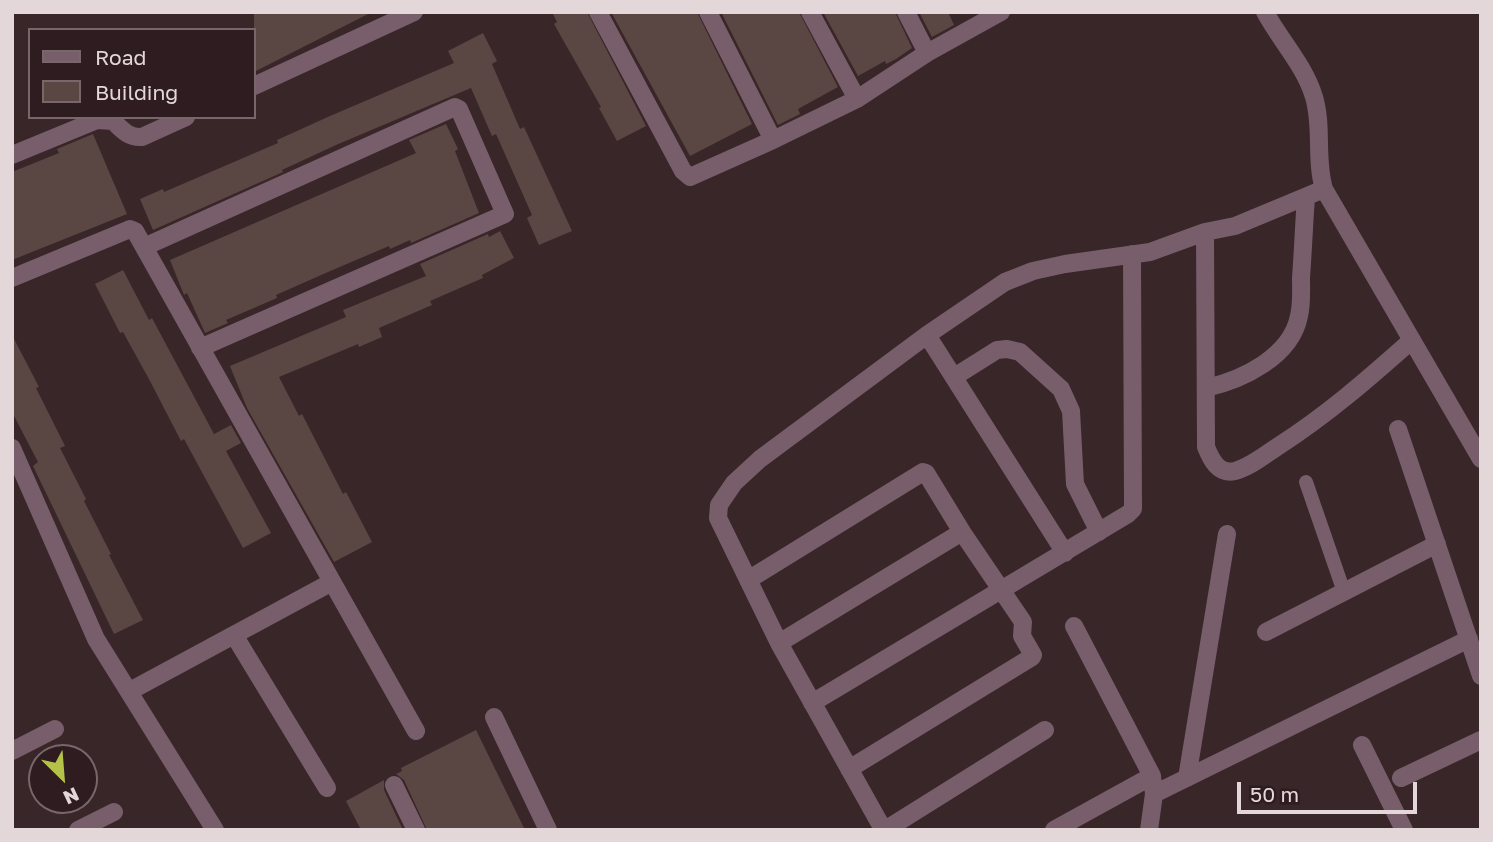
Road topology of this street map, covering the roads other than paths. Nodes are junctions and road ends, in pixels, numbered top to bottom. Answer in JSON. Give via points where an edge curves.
{"nodes":[{"id":1,"x":414,"y":12,"type":"edge"},
{"id":2,"x":598,"y":12,"type":"edge"},
{"id":3,"x":708,"y":12,"type":"edge"},
{"id":4,"x":810,"y":12,"type":"edge"},
{"id":5,"x":906,"y":12,"type":"edge"},
{"id":6,"x":1001,"y":12,"type":"edge"},
{"id":7,"x":1265,"y":12,"type":"edge"},
{"id":8,"x":927,"y":53,"type":"junction"},
{"id":9,"x":256,"y":85,"type":"edge"},
{"id":10,"x":857,"y":99,"type":"junction"},
{"id":11,"x":182,"y":119,"type":"edge"},
{"id":12,"x":773,"y":141,"type":"junction"},
{"id":13,"x":12,"y":155,"type":"edge"},
{"id":14,"x":1324,"y":189,"type":"junction"},
{"id":15,"x":1306,"y":197,"type":"junction"},
{"id":16,"x":1205,"y":232,"type":"junction"},
{"id":17,"x":144,"y":247,"type":"junction"},
{"id":18,"x":1132,"y":254,"type":"junction"},
{"id":19,"x":12,"y":278,"type":"edge"},
{"id":20,"x":927,"y":335,"type":"junction"},
{"id":21,"x":1412,"y":340,"type":"junction"},
{"id":22,"x":201,"y":348,"type":"junction"},
{"id":23,"x":954,"y":377,"type":"junction"},
{"id":24,"x":1206,"y":388,"type":"junction"},
{"id":25,"x":1398,"y":429,"type":"dead end"},
{"id":26,"x":12,"y":449,"type":"edge"},
{"id":27,"x":1481,"y":459,"type":"edge"},
{"id":28,"x":1306,"y":482,"type":"dead end"},
{"id":29,"x":962,"y":532,"type":"junction"},
{"id":30,"x":1099,"y":532,"type":"junction"},
{"id":31,"x":1227,"y":534,"type":"dead end"},
{"id":32,"x":1437,"y":544,"type":"junction"},
{"id":33,"x":1065,"y":553,"type":"junction"},
{"id":34,"x":748,"y":580,"type":"junction"},
{"id":35,"x":332,"y":582,"type":"junction"},
{"id":36,"x":1003,"y":591,"type":"junction"},
{"id":37,"x":1343,"y":592,"type":"junction"},
{"id":38,"x":1073,"y":626,"type":"dead end"},
{"id":39,"x":1266,"y":632,"type":"dead end"},
{"id":40,"x":234,"y":635,"type":"junction"},
{"id":41,"x":1469,"y":639,"type":"junction"},
{"id":42,"x":779,"y":643,"type":"junction"},
{"id":43,"x":1481,"y":676,"type":"edge"},
{"id":44,"x":130,"y":691,"type":"junction"},
{"id":45,"x":812,"y":703,"type":"junction"},
{"id":46,"x":494,"y":717,"type":"dead end"},
{"id":47,"x":55,"y":729,"type":"dead end"},
{"id":48,"x":1045,"y":730,"type":"dead end"},
{"id":49,"x":416,"y":731,"type":"dead end"},
{"id":50,"x":1481,"y":740,"type":"edge"},
{"id":51,"x":1362,"y":745,"type":"dead end"},
{"id":52,"x":12,"y":751,"type":"edge"},
{"id":53,"x":849,"y":769,"type":"junction"},
{"id":54,"x":1187,"y":778,"type":"junction"},
{"id":55,"x":1401,"y":778,"type":"dead end"},
{"id":56,"x":394,"y":785,"type":"dead end"},
{"id":57,"x":1153,"y":785,"type":"junction"},
{"id":58,"x":327,"y":788,"type":"dead end"},
{"id":59,"x":114,"y":812,"type":"dead end"},
{"id":60,"x":78,"y":830,"type":"edge"},
{"id":61,"x":215,"y":830,"type":"edge"},
{"id":62,"x":416,"y":830,"type":"edge"},
{"id":63,"x":548,"y":830,"type":"edge"},
{"id":64,"x":1054,"y":830,"type":"edge"},
{"id":65,"x":1149,"y":830,"type":"edge"},
{"id":66,"x":1404,"y":830,"type":"edge"}],
"edges":[{"from":1,"to":9,"type":"street"},
{"from":2,"to":12,"type":"street","via":[[690,177]]},
{"from":3,"to":12,"type":"street"},
{"from":4,"to":10,"type":"street"},
{"from":5,"to":8,"type":"street"},
{"from":6,"to":8,"type":"street"},
{"from":7,"to":14,"type":"street","via":[[1314,94]]},
{"from":8,"to":10,"type":"street"},
{"from":10,"to":12,"type":"street"},
{"from":11,"to":13,"type":"street","via":[[136,138],[113,121],[97,120]]},
{"from":14,"to":15,"type":"street"},
{"from":14,"to":21,"type":"street"},
{"from":15,"to":16,"type":"street","via":[[1236,226]]},
{"from":15,"to":24,"type":"street","via":[[1299,316],[1292,335],[1247,374]]},
{"from":16,"to":18,"type":"street"},
{"from":16,"to":24,"type":"street"},
{"from":17,"to":19,"type":"street","via":[[130,229]]},
{"from":17,"to":22,"type":"street"},
{"from":17,"to":22,"type":"street","via":[[459,109],[505,214]]},
{"from":18,"to":20,"type":"street","via":[[1033,271],[1005,282]]},
{"from":18,"to":30,"type":"street","via":[[1135,503],[1128,514]]},
{"from":20,"to":23,"type":"street"},
{"from":20,"to":34,"type":"street","via":[[734,483],[719,505],[718,518]]},
{"from":21,"to":24,"type":"street","via":[[1344,401],[1234,472],[1212,463],[1206,447]]},
{"from":21,"to":27,"type":"street"},
{"from":22,"to":35,"type":"street"},
{"from":23,"to":30,"type":"street","via":[[996,350],[1007,349],[1020,352],[1061,389],[1071,411],[1075,484]]},
{"from":23,"to":33,"type":"street"},
{"from":25,"to":32,"type":"street"},
{"from":26,"to":44,"type":"street","via":[[96,639]]},
{"from":28,"to":37,"type":"lane"},
{"from":29,"to":34,"type":"street","via":[[923,472]]},
{"from":29,"to":36,"type":"street"},
{"from":29,"to":42,"type":"street"},
{"from":30,"to":33,"type":"street"},
{"from":31,"to":54,"type":"street"},
{"from":32,"to":37,"type":"street"},
{"from":32,"to":41,"type":"street"},
{"from":33,"to":36,"type":"street"},
{"from":34,"to":42,"type":"street"},
{"from":35,"to":40,"type":"street"},
{"from":35,"to":49,"type":"street"},
{"from":36,"to":45,"type":"street"},
{"from":36,"to":53,"type":"street","via":[[1023,622],[1022,636],[1033,656]]},
{"from":37,"to":39,"type":"street"},
{"from":38,"to":57,"type":"street"},
{"from":40,"to":44,"type":"street"},
{"from":40,"to":58,"type":"street"},
{"from":41,"to":43,"type":"street"},
{"from":41,"to":54,"type":"street"},
{"from":42,"to":45,"type":"street"},
{"from":44,"to":61,"type":"street"},
{"from":45,"to":53,"type":"street"},
{"from":46,"to":63,"type":"street"},
{"from":47,"to":52,"type":"street"},
{"from":48,"to":53,"type":"street","via":[[890,827],[878,822]]},
{"from":50,"to":55,"type":"street"},
{"from":51,"to":66,"type":"street"},
{"from":54,"to":57,"type":"street"},
{"from":56,"to":62,"type":"street"},
{"from":57,"to":64,"type":"street"},
{"from":57,"to":65,"type":"street"},
{"from":59,"to":60,"type":"street"}]}
